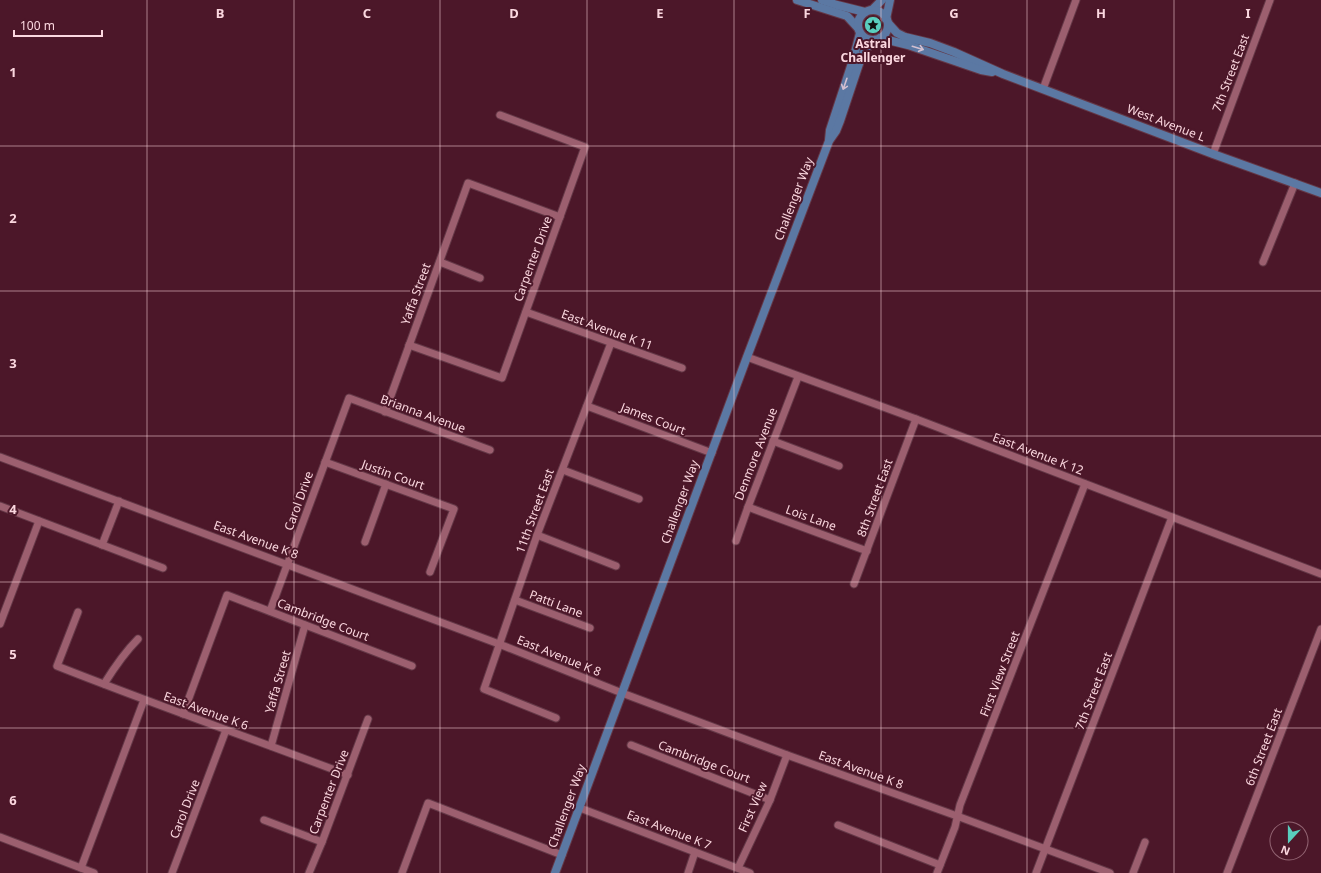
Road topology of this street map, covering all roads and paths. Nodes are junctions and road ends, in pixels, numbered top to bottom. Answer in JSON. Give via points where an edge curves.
{"nodes":[{"id":1,"x":797,"y":0,"type":"edge"},
{"id":2,"x":822,"y":0,"type":"edge"},
{"id":3,"x":882,"y":0,"type":"edge"},
{"id":4,"x":890,"y":0,"type":"edge"},
{"id":5,"x":1076,"y":0,"type":"edge"},
{"id":6,"x":1270,"y":0,"type":"edge"},
{"id":7,"x":868,"y":11,"type":"junction"},
{"id":8,"x":887,"y":21,"type":"junction"},
{"id":9,"x":859,"y":30,"type":"junction"},
{"id":10,"x":878,"y":39,"type":"junction"},
{"id":11,"x":1003,"y":74,"type":"junction"},
{"id":12,"x":1043,"y":89,"type":"junction"},
{"id":13,"x":500,"y":115,"type":"dead end"},
{"id":14,"x":829,"y":141,"type":"junction"},
{"id":15,"x":1213,"y":154,"type":"junction"},
{"id":16,"x":1295,"y":184,"type":"junction"},
{"id":17,"x":1321,"y":193,"type":"edge"},
{"id":18,"x":560,"y":217,"type":"junction"},
{"id":19,"x":440,"y":262,"type":"junction"},
{"id":20,"x":1263,"y":262,"type":"dead end"},
{"id":21,"x":480,"y":278,"type":"dead end"},
{"id":22,"x":526,"y":312,"type":"junction"},
{"id":23,"x":611,"y":343,"type":"junction"},
{"id":24,"x":409,"y":345,"type":"junction"},
{"id":25,"x":747,"y":357,"type":"junction"},
{"id":26,"x":682,"y":368,"type":"dead end"},
{"id":27,"x":798,"y":376,"type":"junction"},
{"id":28,"x":348,"y":398,"type":"joint"},
{"id":29,"x":587,"y":406,"type":"junction"},
{"id":30,"x":385,"y":412,"type":"junction"},
{"id":31,"x":916,"y":419,"type":"junction"},
{"id":32,"x":773,"y":441,"type":"junction"},
{"id":33,"x":490,"y":450,"type":"dead end"},
{"id":34,"x":712,"y":453,"type":"junction"},
{"id":35,"x":0,"y":457,"type":"edge"},
{"id":36,"x":325,"y":462,"type":"junction"},
{"id":37,"x":839,"y":466,"type":"dead end"},
{"id":38,"x":563,"y":470,"type":"junction"},
{"id":39,"x":386,"y":484,"type":"junction"},
{"id":40,"x":1085,"y":484,"type":"junction"},
{"id":41,"x":639,"y":499,"type":"dead end"},
{"id":42,"x":119,"y":501,"type":"junction"},
{"id":43,"x":0,"y":506,"type":"edge"},
{"id":44,"x":748,"y":507,"type":"junction"},
{"id":45,"x":1172,"y":517,"type":"junction"},
{"id":46,"x":39,"y":521,"type":"junction"},
{"id":47,"x":537,"y":535,"type":"junction"},
{"id":48,"x":736,"y":541,"type":"dead end"},
{"id":49,"x":365,"y":542,"type":"dead end"},
{"id":50,"x":102,"y":545,"type":"junction"},
{"id":51,"x":867,"y":551,"type":"junction"},
{"id":52,"x":288,"y":564,"type":"junction"},
{"id":53,"x":616,"y":566,"type":"dead end"},
{"id":54,"x":163,"y":568,"type":"dead end"},
{"id":55,"x":430,"y":572,"type":"dead end"},
{"id":56,"x":1321,"y":574,"type":"edge"},
{"id":57,"x":854,"y":584,"type":"dead end"},
{"id":58,"x":515,"y":600,"type":"junction"},
{"id":59,"x":270,"y":611,"type":"junction"},
{"id":60,"x":78,"y":612,"type":"dead end"},
{"id":61,"x":0,"y":624,"type":"edge"},
{"id":62,"x":305,"y":625,"type":"junction"},
{"id":63,"x":590,"y":628,"type":"dead end"},
{"id":64,"x":1321,"y":629,"type":"edge"},
{"id":65,"x":138,"y":639,"type":"dead end"},
{"id":66,"x":499,"y":644,"type":"junction"},
{"id":67,"x":412,"y":666,"type":"dead end"},
{"id":68,"x":104,"y":684,"type":"junction"},
{"id":69,"x":622,"y":692,"type":"junction"},
{"id":70,"x":144,"y":700,"type":"junction"},
{"id":71,"x":183,"y":714,"type":"junction"},
{"id":72,"x":556,"y":718,"type":"dead end"},
{"id":73,"x":368,"y":719,"type":"dead end"},
{"id":74,"x":226,"y":730,"type":"junction"},
{"id":75,"x":631,"y":745,"type":"dead end"},
{"id":76,"x":271,"y":746,"type":"junction"},
{"id":77,"x":787,"y":755,"type":"junction"},
{"id":78,"x":348,"y":775,"type":"junction"},
{"id":79,"x":770,"y":800,"type":"junction"},
{"id":80,"x":580,"y":808,"type":"junction"},
{"id":81,"x":957,"y":816,"type":"junction"},
{"id":82,"x":264,"y":820,"type":"dead end"},
{"id":83,"x":838,"y":825,"type":"dead end"},
{"id":84,"x":0,"y":837,"type":"edge"},
{"id":85,"x":322,"y":842,"type":"junction"},
{"id":86,"x":1145,"y":842,"type":"dead end"},
{"id":87,"x":1045,"y":849,"type":"junction"},
{"id":88,"x":695,"y":852,"type":"junction"},
{"id":89,"x":562,"y":855,"type":"junction"},
{"id":90,"x":940,"y":865,"type":"junction"},
{"id":91,"x":81,"y":868,"type":"junction"},
{"id":92,"x":738,"y":868,"type":"junction"},
{"id":93,"x":403,"y":872,"type":"edge"},
{"id":94,"x":94,"y":873,"type":"edge"},
{"id":95,"x":172,"y":873,"type":"edge"},
{"id":96,"x":310,"y":873,"type":"edge"},
{"id":97,"x":555,"y":873,"type":"edge"},
{"id":98,"x":688,"y":873,"type":"edge"},
{"id":99,"x":750,"y":873,"type":"edge"},
{"id":100,"x":937,"y":873,"type":"edge"},
{"id":101,"x":1036,"y":873,"type":"edge"},
{"id":102,"x":1110,"y":873,"type":"edge"},
{"id":103,"x":1133,"y":873,"type":"edge"},
{"id":104,"x":1227,"y":873,"type":"edge"}],
"edges":[{"from":1,"to":9,"type":"main road","via":[[847,16]]},
{"from":2,"to":7,"type":"main road","via":[[837,6]]},
{"from":3,"to":7,"type":"main road"},
{"from":4,"to":8,"type":"main road"},
{"from":5,"to":12,"type":"street"},
{"from":6,"to":15,"type":"street","name":"7th Street East"},
{"from":7,"to":8,"type":"main road","via":[[880,12]]},
{"from":7,"to":9,"type":"main road","via":[[859,19]]},
{"from":8,"to":10,"type":"main road","via":[[886,32]]},
{"from":8,"to":11,"type":"main road","name":"West Avenue L","via":[[899,35],[954,52]]},
{"from":9,"to":10,"type":"main road","via":[[866,39]]},
{"from":9,"to":14,"type":"main road","name":"Challenger Way","one_way":true,"via":[[853,60],[830,130]]},
{"from":10,"to":11,"type":"main road","name":"West Avenue L","one_way":true,"via":[[908,45],[981,70]]},
{"from":10,"to":14,"type":"main road","name":"Challenger Way","via":[[864,52],[840,121]]},
{"from":11,"to":12,"type":"main road","name":"West Avenue L"},
{"from":12,"to":15,"type":"main road","name":"West Avenue L"},
{"from":13,"to":18,"type":"street","name":"Carpenter Drive","via":[[585,147]]},
{"from":14,"to":25,"type":"main road","name":"Challenger Way"},
{"from":15,"to":16,"type":"main road","name":"West Avenue L"},
{"from":16,"to":17,"type":"main road","name":"West Avenue L"},
{"from":16,"to":20,"type":"street"},
{"from":18,"to":19,"type":"street","name":"Yaffa Street","via":[[468,184]]},
{"from":18,"to":22,"type":"street","name":"Carpenter Drive"},
{"from":19,"to":21,"type":"street"},
{"from":19,"to":24,"type":"street","name":"Yaffa Street"},
{"from":22,"to":23,"type":"street","name":"East Avenue K 11"},
{"from":22,"to":24,"type":"street","name":"Carpenter Drive","via":[[502,378]]},
{"from":23,"to":26,"type":"street","name":"East Avenue K 11"},
{"from":23,"to":29,"type":"street","name":"11th Street East"},
{"from":24,"to":30,"type":"street","name":"Yaffa Street"},
{"from":25,"to":27,"type":"street","name":"East Avenue K 12"},
{"from":25,"to":34,"type":"main road","name":"Challenger Way"},
{"from":27,"to":31,"type":"street","name":"East Avenue K 12"},
{"from":27,"to":32,"type":"street","name":"Denmore Avenue"},
{"from":28,"to":30,"type":"street","name":"Brianna Avenue"},
{"from":28,"to":36,"type":"street","name":"Carol Drive"},
{"from":29,"to":34,"type":"street","name":"James Court"},
{"from":29,"to":38,"type":"street","name":"11th Street East"},
{"from":30,"to":33,"type":"street","name":"Brianna Avenue"},
{"from":31,"to":40,"type":"street","name":"East Avenue K 12"},
{"from":31,"to":51,"type":"street","name":"8th Street East"},
{"from":32,"to":37,"type":"street"},
{"from":32,"to":44,"type":"street","name":"Denmore Avenue"},
{"from":34,"to":69,"type":"main road","name":"Challenger Way"},
{"from":35,"to":42,"type":"street","name":"East Avenue K 8"},
{"from":36,"to":39,"type":"street","name":"Justin Court"},
{"from":36,"to":52,"type":"street","name":"Carol Drive"},
{"from":38,"to":41,"type":"street"},
{"from":38,"to":47,"type":"street","name":"11th Street East"},
{"from":39,"to":49,"type":"street"},
{"from":39,"to":55,"type":"street","name":"Justin Court","via":[[454,509]]},
{"from":40,"to":45,"type":"street","name":"East Avenue K 12"},
{"from":40,"to":81,"type":"street","name":"First View Street"},
{"from":42,"to":50,"type":"street"},
{"from":42,"to":52,"type":"street","name":"East Avenue K 8"},
{"from":43,"to":46,"type":"street"},
{"from":44,"to":48,"type":"street","name":"Denmore Avenue"},
{"from":44,"to":51,"type":"street","name":"Lois Lane"},
{"from":45,"to":56,"type":"street","name":"East Avenue K 12"},
{"from":45,"to":87,"type":"street","name":"7th Street East"},
{"from":46,"to":50,"type":"street"},
{"from":46,"to":61,"type":"street"},
{"from":47,"to":53,"type":"street"},
{"from":47,"to":58,"type":"street","name":"11th Street East"},
{"from":50,"to":54,"type":"street"},
{"from":51,"to":57,"type":"street","name":"8th Street East"},
{"from":52,"to":59,"type":"street","name":"Carol Drive"},
{"from":52,"to":66,"type":"street","name":"East Avenue K 8"},
{"from":58,"to":63,"type":"street","name":"Patti Lane"},
{"from":58,"to":66,"type":"street","name":"11th Street East"},
{"from":59,"to":62,"type":"street","name":"Cambridge Court"},
{"from":59,"to":71,"type":"street","name":"Cambridge Court","via":[[227,595]]},
{"from":60,"to":68,"type":"street","name":"East Avenue K 6","via":[[57,666]]},
{"from":62,"to":67,"type":"street","name":"Cambridge Court"},
{"from":62,"to":76,"type":"street","name":"Yaffa Street"},
{"from":64,"to":104,"type":"street","name":"6th Street East"},
{"from":65,"to":68,"type":"street","via":[[126,651]]},
{"from":66,"to":69,"type":"street","name":"East Avenue K 8"},
{"from":66,"to":72,"type":"street","name":"11th Street East","via":[[484,689]]},
{"from":68,"to":70,"type":"street","name":"East Avenue K 6"},
{"from":69,"to":77,"type":"street","name":"East Avenue K 8"},
{"from":69,"to":80,"type":"main road","name":"Challenger Way"},
{"from":70,"to":71,"type":"street","name":"East Avenue K 6"},
{"from":70,"to":91,"type":"street"},
{"from":71,"to":74,"type":"street","name":"East Avenue K 6"},
{"from":73,"to":78,"type":"street","name":"Carpenter Drive"},
{"from":74,"to":76,"type":"street","name":"East Avenue K 6"},
{"from":74,"to":95,"type":"street","name":"Carol Drive"},
{"from":75,"to":79,"type":"street","name":"Cambridge Court"},
{"from":76,"to":78,"type":"street","name":"East Avenue K 6"},
{"from":77,"to":79,"type":"street","name":"First View"},
{"from":77,"to":81,"type":"street","name":"East Avenue K 8"},
{"from":78,"to":85,"type":"street","name":"Carpenter Drive"},
{"from":79,"to":92,"type":"street","name":"First View"},
{"from":80,"to":88,"type":"street","name":"East Avenue K 7"},
{"from":80,"to":89,"type":"main road","name":"Challenger Way"},
{"from":81,"to":87,"type":"street","name":"East Avenue K 8"},
{"from":81,"to":90,"type":"street","name":"First View Street"},
{"from":82,"to":85,"type":"street"},
{"from":83,"to":90,"type":"street"},
{"from":84,"to":91,"type":"street"},
{"from":85,"to":96,"type":"street","name":"Carpenter Drive"},
{"from":86,"to":103,"type":"street"},
{"from":87,"to":101,"type":"street","name":"7th Street East"},
{"from":87,"to":102,"type":"street","name":"East Avenue K 8"},
{"from":88,"to":92,"type":"street","name":"East Avenue K 7"},
{"from":88,"to":98,"type":"street"},
{"from":89,"to":93,"type":"street","via":[[428,803]]},
{"from":89,"to":97,"type":"main road","name":"Challenger Way"},
{"from":90,"to":100,"type":"street","name":"First View Street"},
{"from":91,"to":94,"type":"street"},
{"from":92,"to":99,"type":"street","name":"East Avenue K 7"}]}
